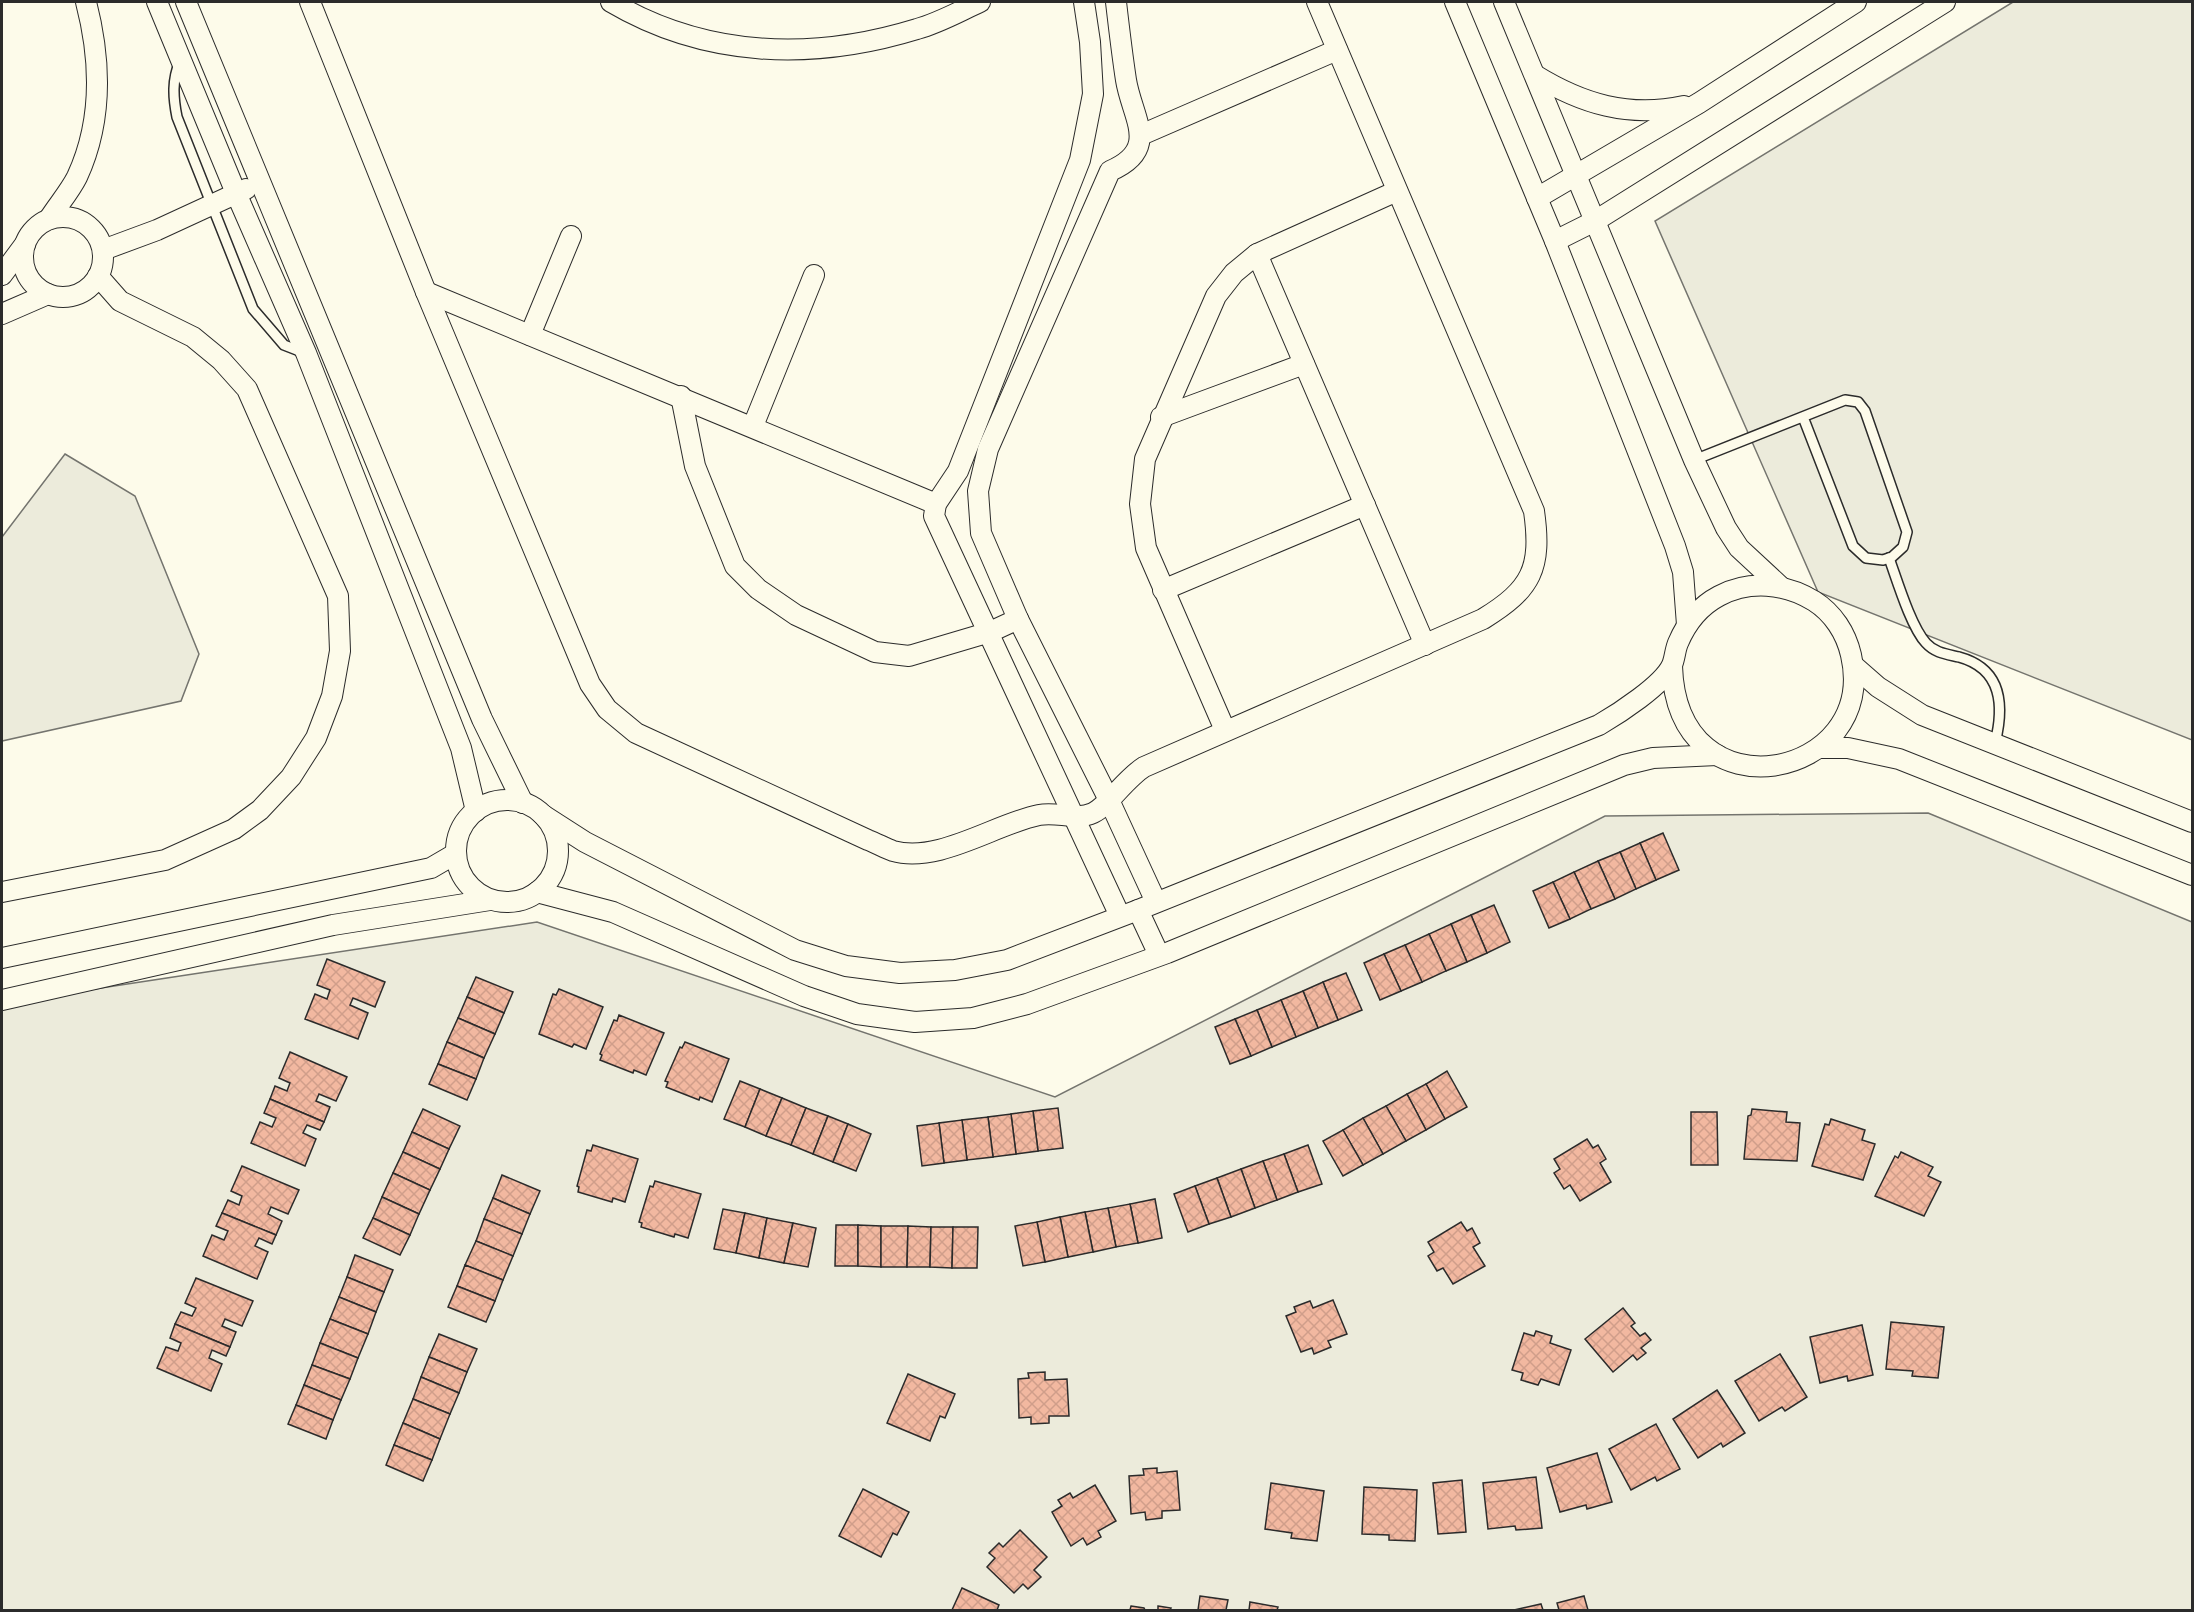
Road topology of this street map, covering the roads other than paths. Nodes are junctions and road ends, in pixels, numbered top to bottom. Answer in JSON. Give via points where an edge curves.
{"nodes":[{"id":1,"x":86,"y":2,"type":"edge"},
{"id":2,"x":157,"y":2,"type":"edge"},
{"id":3,"x":186,"y":2,"type":"edge"},
{"id":4,"x":310,"y":2,"type":"edge"},
{"id":5,"x":611,"y":2,"type":"edge"},
{"id":6,"x":981,"y":2,"type":"edge"},
{"id":7,"x":1084,"y":2,"type":"edge"},
{"id":8,"x":1116,"y":2,"type":"edge"},
{"id":9,"x":1317,"y":2,"type":"edge"},
{"id":10,"x":1455,"y":2,"type":"edge"},
{"id":11,"x":1504,"y":2,"type":"edge"},
{"id":12,"x":1856,"y":2,"type":"edge"},
{"id":13,"x":1945,"y":2,"type":"edge"},
{"id":14,"x":1337,"y":50,"type":"junction"},
{"id":15,"x":181,"y":59,"type":"junction"},
{"id":16,"x":1535,"y":75,"type":"junction"},
{"id":17,"x":1698,"y":103,"type":"junction"},
{"id":18,"x":1141,"y":135,"type":"junction"},
{"id":19,"x":1080,"y":160,"type":"junction"},
{"id":20,"x":1110,"y":171,"type":"junction"},
{"id":21,"x":1577,"y":176,"type":"junction"},
{"id":22,"x":261,"y":184,"type":"junction"},
{"id":23,"x":1397,"y":191,"type":"junction"},
{"id":24,"x":236,"y":193,"type":"junction"},
{"id":25,"x":1537,"y":198,"type":"junction"},
{"id":26,"x":212,"y":206,"type":"junction"},
{"id":27,"x":49,"y":219,"type":"junction"},
{"id":28,"x":1595,"y":221,"type":"junction"},
{"id":29,"x":571,"y":236,"type":"dead end"},
{"id":30,"x":1555,"y":241,"type":"junction"},
{"id":31,"x":24,"y":244,"type":"junction"},
{"id":32,"x":103,"y":249,"type":"junction"},
{"id":33,"x":1257,"y":254,"type":"junction"},
{"id":34,"x":2,"y":275,"type":"edge"},
{"id":35,"x":814,"y":275,"type":"dead end"},
{"id":36,"x":98,"y":276,"type":"junction"},
{"id":37,"x":426,"y":292,"type":"junction"},
{"id":38,"x":48,"y":294,"type":"junction"},
{"id":39,"x":2,"y":314,"type":"edge"},
{"id":40,"x":530,"y":335,"type":"junction"},
{"id":41,"x":306,"y":353,"type":"junction"},
{"id":42,"x":1304,"y":364,"type":"junction"},
{"id":43,"x":681,"y":396,"type":"junction"},
{"id":44,"x":1161,"y":417,"type":"junction"},
{"id":45,"x":1803,"y":417,"type":"junction"},
{"id":46,"x":753,"y":426,"type":"junction"},
{"id":47,"x":1695,"y":460,"type":"junction"},
{"id":48,"x":936,"y":504,"type":"junction"},
{"id":49,"x":1365,"y":505,"type":"junction"},
{"id":50,"x":981,"y":533,"type":"junction"},
{"id":51,"x":951,"y":548,"type":"junction"},
{"id":52,"x":1888,"y":558,"type":"junction"},
{"id":53,"x":1780,"y":586,"type":"junction"},
{"id":54,"x":1163,"y":590,"type":"junction"},
{"id":55,"x":1018,"y":619,"type":"junction"},
{"id":56,"x":1687,"y":625,"type":"junction"},
{"id":57,"x":990,"y":632,"type":"junction"},
{"id":58,"x":1425,"y":645,"type":"junction"},
{"id":59,"x":1672,"y":666,"type":"junction"},
{"id":60,"x":1854,"y":666,"type":"junction"},
{"id":61,"x":1225,"y":730,"type":"junction"},
{"id":62,"x":1995,"y":743,"type":"junction"},
{"id":63,"x":1819,"y":748,"type":"junction"},
{"id":64,"x":1717,"y":755,"type":"junction"},
{"id":65,"x":1109,"y":800,"type":"junction"},
{"id":66,"x":523,"y":802,"type":"junction"},
{"id":67,"x":476,"y":811,"type":"junction"},
{"id":68,"x":543,"y":815,"type":"junction"},
{"id":69,"x":1072,"y":816,"type":"junction"},
{"id":70,"x":2193,"y":822,"type":"edge"},
{"id":71,"x":455,"y":854,"type":"junction"},
{"id":72,"x":2193,"y":875,"type":"edge"},
{"id":73,"x":2,"y":892,"type":"edge"},
{"id":74,"x":537,"y":892,"type":"junction"},
{"id":75,"x":490,"y":900,"type":"junction"},
{"id":76,"x":1138,"y":910,"type":"junction"},
{"id":77,"x":1159,"y":955,"type":"junction"},
{"id":78,"x":2,"y":958,"type":"edge"},
{"id":79,"x":2,"y":1000,"type":"edge"}],
"edges":[{"from":1,"to":27,"type":"street","via":[[95,35],[96,111],[77,178]]},
{"from":2,"to":15,"type":"street"},
{"from":3,"to":22,"type":"street"},
{"from":4,"to":37,"type":"street"},
{"from":5,"to":6,"type":"street","via":[[669,30],[730,46],[792,52],[857,44],[919,29]]},
{"from":7,"to":19,"type":"street","via":[[1093,94]]},
{"from":8,"to":18,"type":"street","via":[[1126,83]]},
{"from":9,"to":14,"type":"street"},
{"from":10,"to":25,"type":"street"},
{"from":11,"to":16,"type":"street"},
{"from":12,"to":17,"type":"street"},
{"from":13,"to":28,"type":"street"},
{"from":14,"to":18,"type":"street"},
{"from":14,"to":23,"type":"street"},
{"from":15,"to":24,"type":"street"},
{"from":15,"to":26,"type":"lane","via":[[174,75],[174,103]]},
{"from":16,"to":17,"type":"street","via":[[1564,93],[1596,105],[1630,111],[1665,110]]},
{"from":16,"to":21,"type":"street"},
{"from":17,"to":21,"type":"street"},
{"from":18,"to":20,"type":"street","via":[[1131,158]]},
{"from":19,"to":20,"type":"street"},
{"from":19,"to":48,"type":"street","via":[[958,471]]},
{"from":20,"to":50,"type":"street","via":[[988,449],[978,491]]},
{"from":21,"to":25,"type":"street"},
{"from":21,"to":28,"type":"street"},
{"from":22,"to":24,"type":"street"},
{"from":22,"to":66,"type":"street","via":[[482,720]]},
{"from":23,"to":33,"type":"street"},
{"from":23,"to":58,"type":"street","via":[[1534,511],[1539,544],[1530,575],[1511,602]]},
{"from":24,"to":26,"type":"street"},
{"from":24,"to":41,"type":"street"},
{"from":25,"to":30,"type":"street"},
{"from":26,"to":32,"type":"street"},
{"from":26,"to":41,"type":"lane","via":[[254,309],[284,345]]},
{"from":27,"to":31,"type":"street","via":[[30,233]]},
{"from":27,"to":32,"type":"street","via":[[78,219],[94,232]]},
{"from":28,"to":30,"type":"street"},
{"from":28,"to":47,"type":"street"},
{"from":29,"to":40,"type":"street"},
{"from":30,"to":56,"type":"street","via":[[1675,546],[1683,572]]},
{"from":31,"to":34,"type":"street"},
{"from":31,"to":38,"type":"street","via":[[24,268],[29,279]]},
{"from":32,"to":36,"type":"street"},
{"from":33,"to":42,"type":"street"},
{"from":33,"to":44,"type":"street","via":[[1234,273],[1216,296]]},
{"from":35,"to":46,"type":"street"},
{"from":36,"to":38,"type":"street","via":[[81,292],[70,296]]},
{"from":36,"to":73,"type":"street","via":[[120,301],[193,337],[247,389],[338,596],[340,651],[332,696],[316,738],[291,777],[243,823],[165,860]]},
{"from":37,"to":40,"type":"street"},
{"from":37,"to":69,"type":"street","via":[[590,684],[607,709],[636,733],[895,851],[924,853],[1041,814]]},
{"from":38,"to":39,"type":"street"},
{"from":40,"to":43,"type":"street"},
{"from":41,"to":67,"type":"street","via":[[460,748]]},
{"from":42,"to":44,"type":"street"},
{"from":42,"to":49,"type":"street"},
{"from":43,"to":46,"type":"street"},
{"from":43,"to":57,"type":"street","via":[[695,465],[735,566],[758,589],[796,615],[874,652],[909,656]]},
{"from":44,"to":54,"type":"street","via":[[1145,459],[1140,504],[1146,548]]},
{"from":45,"to":47,"type":"lane"},
{"from":45,"to":52,"type":"lane","via":[[1853,546],[1866,558]]},
{"from":45,"to":52,"type":"lane","via":[[1845,400],[1862,406],[1906,525],[1903,547]]},
{"from":46,"to":48,"type":"street"},
{"from":47,"to":53,"type":"street","via":[[1739,548]]},
{"from":48,"to":51,"type":"street","via":[[934,516]]},
{"from":49,"to":54,"type":"street"},
{"from":49,"to":58,"type":"street"},
{"from":50,"to":51,"type":"street"},
{"from":50,"to":55,"type":"street"},
{"from":51,"to":57,"type":"street"},
{"from":52,"to":62,"type":"lane","via":[[1924,642],[1939,652],[1968,660],[1994,684],[2001,717]]},
{"from":53,"to":56,"type":"street","via":[[1738,588],[1718,596]]},
{"from":53,"to":60,"type":"street","via":[[1822,606],[1838,623]]},
{"from":54,"to":61,"type":"street"},
{"from":55,"to":57,"type":"street"},
{"from":55,"to":65,"type":"street"},
{"from":56,"to":59,"type":"street"},
{"from":57,"to":69,"type":"street"},
{"from":58,"to":61,"type":"street"},
{"from":59,"to":64,"type":"street","via":[[1673,693],[1681,718],[1696,739]]},
{"from":59,"to":76,"type":"street","via":[[1624,710],[1599,725]]},
{"from":60,"to":62,"type":"street","via":[[1922,715]]},
{"from":60,"to":63,"type":"street","via":[[1854,689],[1847,712]]},
{"from":61,"to":65,"type":"street","via":[[1144,767]]},
{"from":62,"to":70,"type":"street"},
{"from":63,"to":64,"type":"street","via":[[1795,761],[1769,767],[1742,765]]},
{"from":63,"to":72,"type":"street","via":[[1848,748],[1899,759]]},
{"from":64,"to":77,"type":"street","via":[[1624,765]]},
{"from":65,"to":69,"type":"street","via":[[1093,813]]},
{"from":65,"to":76,"type":"street"},
{"from":66,"to":67,"type":"street","via":[[498,801]]},
{"from":66,"to":68,"type":"street"},
{"from":67,"to":71,"type":"street","via":[[460,830]]},
{"from":68,"to":74,"type":"street","via":[[556,836],[557,861],[553,873]]},
{"from":68,"to":76,"type":"street","via":[[585,842],[746,926],[795,950],[846,966],[900,973],[955,970],[1007,960]]},
{"from":69,"to":76,"type":"street"},
{"from":71,"to":75,"type":"street","via":[[457,866],[470,887]]},
{"from":71,"to":78,"type":"street","via":[[431,868]]},
{"from":74,"to":75,"type":"street","via":[[515,902]]},
{"from":74,"to":77,"type":"street","via":[[613,912],[804,996],[857,1014],[915,1022],[973,1018],[1027,1004]]},
{"from":75,"to":79,"type":"street","via":[[333,925]]},
{"from":76,"to":77,"type":"street"}]}
